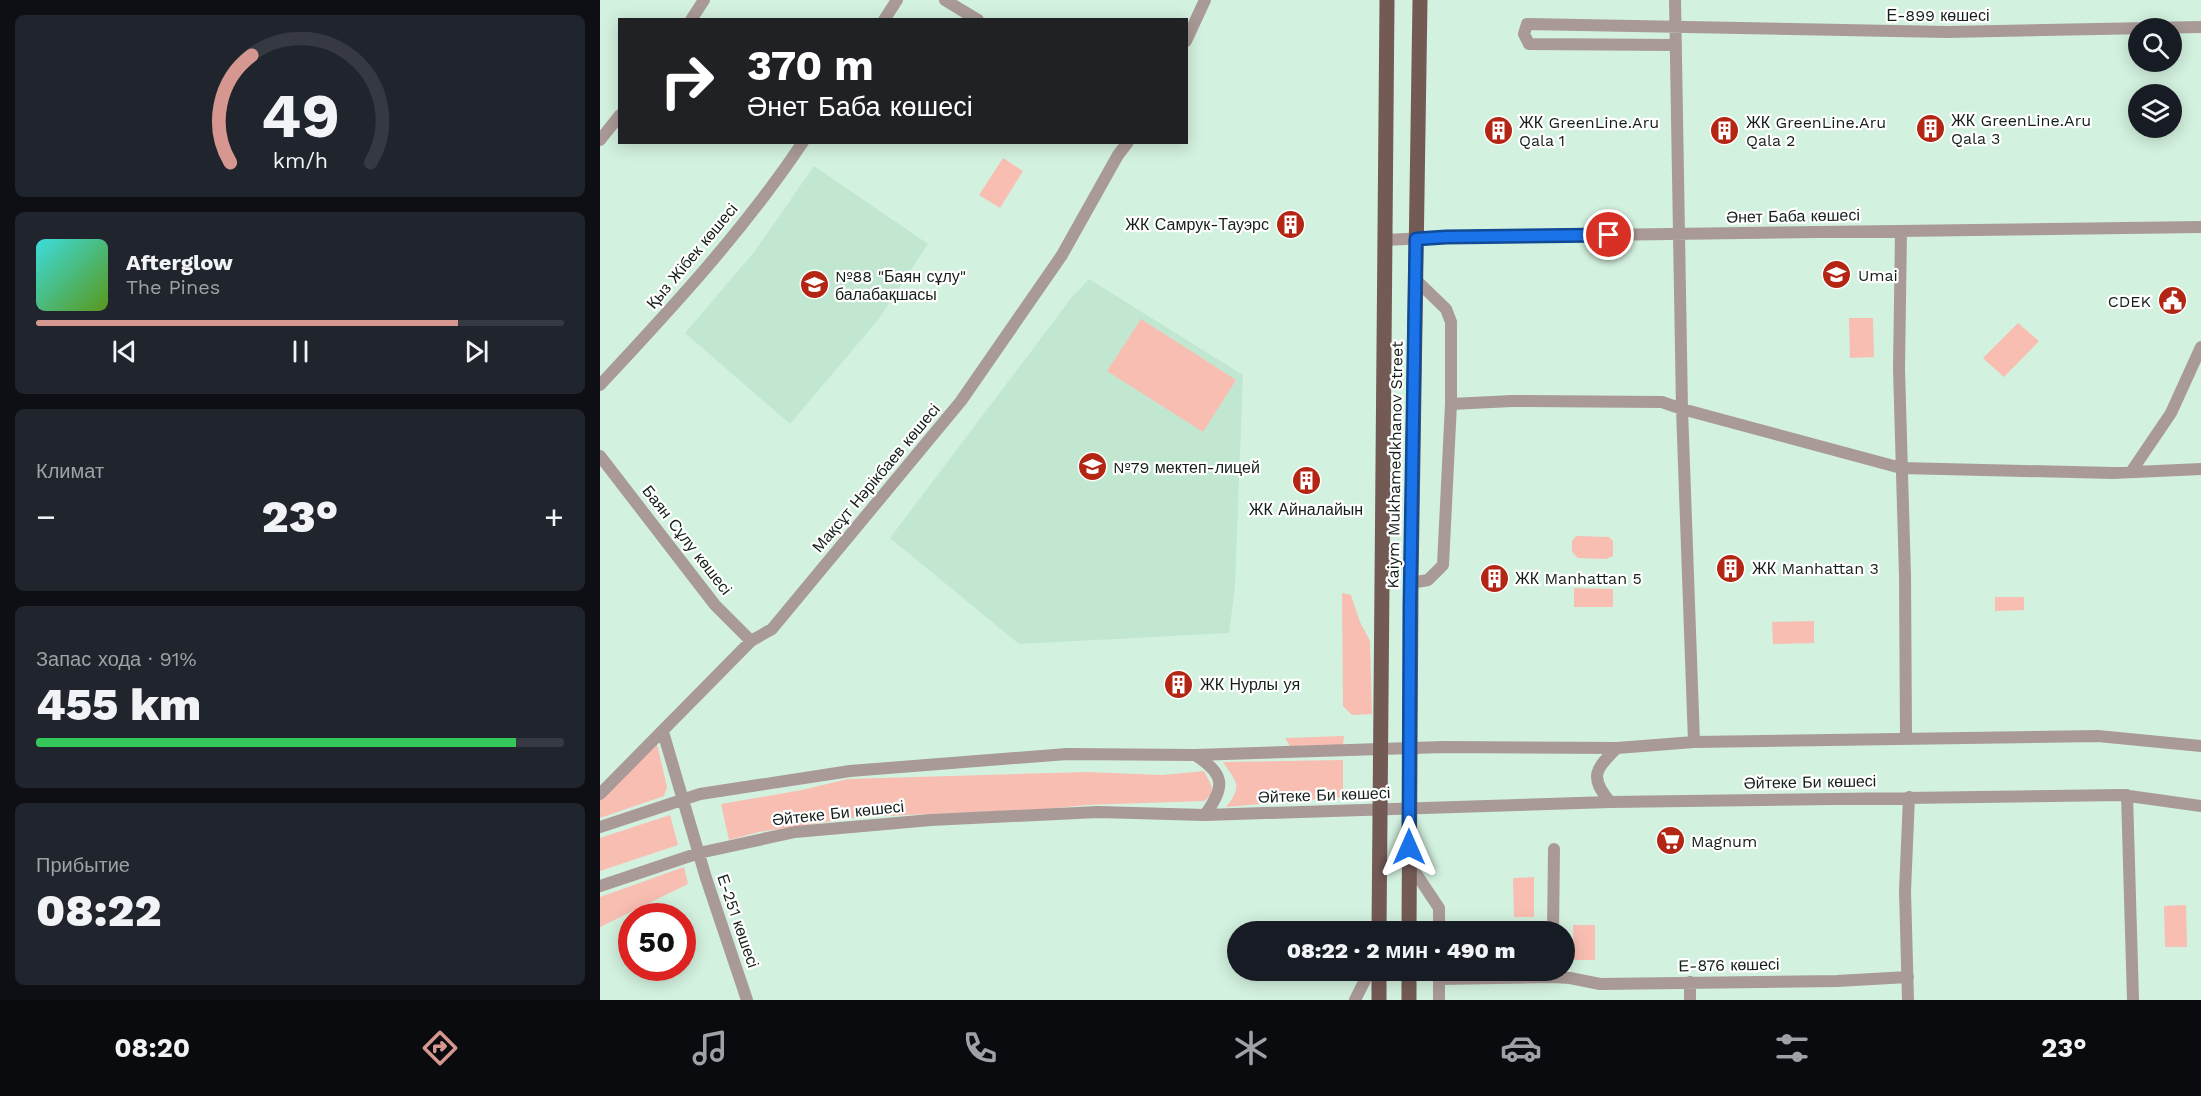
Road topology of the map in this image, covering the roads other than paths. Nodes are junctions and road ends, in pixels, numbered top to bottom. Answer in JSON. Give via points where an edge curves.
{"nodes":[{"id":1,"x":704,"y":0,"type":"edge"},
{"id":2,"x":897,"y":0,"type":"edge"},
{"id":3,"x":945,"y":0,"type":"edge"},
{"id":4,"x":1205,"y":0,"type":"edge"},
{"id":5,"x":1387,"y":0,"type":"edge"},
{"id":6,"x":1420,"y":0,"type":"edge"},
{"id":7,"x":1675,"y":4,"type":"edge"},
{"id":8,"x":692,"y":18,"type":"edge"},
{"id":9,"x":885,"y":18,"type":"edge"},
{"id":10,"x":975,"y":18,"type":"edge"},
{"id":11,"x":1674,"y":27,"type":"junction"},
{"id":12,"x":2201,"y":27,"type":"edge"},
{"id":13,"x":1188,"y":37,"type":"edge"},
{"id":14,"x":1676,"y":45,"type":"junction"},
{"id":15,"x":618,"y":118,"type":"edge"},
{"id":16,"x":600,"y":140,"type":"edge"},
{"id":17,"x":802,"y":144,"type":"edge"},
{"id":18,"x":1126,"y":144,"type":"edge"},
{"id":19,"x":2201,"y":227,"type":"edge"},
{"id":20,"x":1901,"y":231,"type":"junction"},
{"id":21,"x":1679,"y":235,"type":"junction"},
{"id":22,"x":1416,"y":239,"type":"junction"},
{"id":23,"x":1385,"y":240,"type":"junction"},
{"id":24,"x":1416,"y":280,"type":"junction"},
{"id":25,"x":2201,"y":347,"type":"edge"},
{"id":26,"x":600,"y":386,"type":"edge"},
{"id":27,"x":1451,"y":404,"type":"junction"},
{"id":28,"x":1682,"y":409,"type":"junction"},
{"id":29,"x":600,"y":456,"type":"edge"},
{"id":30,"x":1901,"y":468,"type":"junction"},
{"id":31,"x":2201,"y":469,"type":"edge"},
{"id":32,"x":2131,"y":472,"type":"junction"},
{"id":33,"x":1411,"y":583,"type":"junction"},
{"id":34,"x":751,"y":641,"type":"junction"},
{"id":35,"x":663,"y":732,"type":"junction"},
{"id":36,"x":1906,"y":738,"type":"junction"},
{"id":37,"x":1694,"y":742,"type":"junction"},
{"id":38,"x":2201,"y":746,"type":"edge"},
{"id":39,"x":1409,"y":747,"type":"junction"},
{"id":40,"x":1380,"y":748,"type":"junction"},
{"id":41,"x":1617,"y":748,"type":"junction"},
{"id":42,"x":1195,"y":755,"type":"junction"},
{"id":43,"x":600,"y":794,"type":"edge"},
{"id":44,"x":2127,"y":795,"type":"junction"},
{"id":45,"x":1909,"y":798,"type":"junction"},
{"id":46,"x":683,"y":800,"type":"junction"},
{"id":47,"x":1610,"y":802,"type":"junction"},
{"id":48,"x":2201,"y":806,"type":"edge"},
{"id":49,"x":1379,"y":809,"type":"junction"},
{"id":50,"x":1409,"y":809,"type":"junction"},
{"id":51,"x":1205,"y":815,"type":"junction"},
{"id":52,"x":600,"y":827,"type":"edge"},
{"id":53,"x":1554,"y":849,"type":"dead end"},
{"id":54,"x":699,"y":853,"type":"junction"},
{"id":55,"x":1409,"y":863,"type":"junction"},
{"id":56,"x":600,"y":886,"type":"edge"},
{"id":57,"x":1379,"y":921,"type":"edge"},
{"id":58,"x":1409,"y":921,"type":"edge"},
{"id":59,"x":1439,"y":921,"type":"edge"},
{"id":60,"x":1553,"y":921,"type":"edge"},
{"id":61,"x":1908,"y":977,"type":"junction"},
{"id":62,"x":1575,"y":979,"type":"edge"},
{"id":63,"x":1365,"y":981,"type":"edge"},
{"id":64,"x":1379,"y":981,"type":"edge"},
{"id":65,"x":1409,"y":981,"type":"edge"},
{"id":66,"x":1439,"y":981,"type":"edge"},
{"id":67,"x":1690,"y":982,"type":"junction"},
{"id":68,"x":747,"y":1000,"type":"edge"},
{"id":69,"x":1355,"y":1000,"type":"edge"},
{"id":70,"x":1378,"y":1000,"type":"edge"},
{"id":71,"x":1409,"y":1000,"type":"edge"},
{"id":72,"x":1439,"y":1000,"type":"edge"},
{"id":73,"x":1690,"y":1000,"type":"edge"},
{"id":74,"x":1908,"y":1000,"type":"edge"},
{"id":75,"x":2133,"y":1000,"type":"edge"}],
"edges":[{"from":1,"to":8,"type":"street"},
{"from":2,"to":9,"type":"street"},
{"from":3,"to":10,"type":"street"},
{"from":4,"to":13,"type":"street"},
{"from":5,"to":23,"type":"main road","name":"Kaiym Mukhamedkhanov Street"},
{"from":6,"to":22,"type":"main road","name":"Kaiym Mukhamedkhanov Street"},
{"from":7,"to":11,"type":"street"},
{"from":11,"to":12,"type":"street","name":"Е-899 көшесі","via":[[1947,32]]},
{"from":11,"to":14,"type":"street"},
{"from":11,"to":14,"type":"street","name":"Е-899 көшесі","via":[[1527,24],[1524,34],[1529,44]]},
{"from":14,"to":21,"type":"street"},
{"from":15,"to":16,"type":"street"},
{"from":17,"to":26,"type":"street","name":"Қыз Жібек көшесі","via":[[696,280]]},
{"from":18,"to":34,"type":"street","name":"Мақсұт Нәрікбаев көшесі","via":[[1062,255],[961,401],[772,629]]},
{"from":19,"to":20,"type":"street","name":"Әнет Баба көшесі"},
{"from":20,"to":21,"type":"street","name":"Әнет Баба көшесі"},
{"from":20,"to":30,"type":"street"},
{"from":21,"to":22,"type":"street","name":"Әнет Баба көшесі"},
{"from":21,"to":28,"type":"street"},
{"from":22,"to":23,"type":"street","name":"Әнет Баба көшесі"},
{"from":22,"to":24,"type":"main road","name":"Kaiym Mukhamedkhanov Street"},
{"from":23,"to":40,"type":"main road","name":"Kaiym Mukhamedkhanov Street"},
{"from":24,"to":27,"type":"street","via":[[1446,309],[1451,322]]},
{"from":24,"to":33,"type":"main road","name":"Kaiym Mukhamedkhanov Street"},
{"from":25,"to":32,"type":"street","via":[[2171,413]]},
{"from":27,"to":28,"type":"street","via":[[1662,402]]},
{"from":27,"to":33,"type":"street","via":[[1443,565],[1428,580]]},
{"from":28,"to":30,"type":"street"},
{"from":28,"to":37,"type":"street"},
{"from":29,"to":34,"type":"street","name":"Баян Сұлу көшесі","via":[[715,604]]},
{"from":30,"to":32,"type":"street"},
{"from":30,"to":36,"type":"street"},
{"from":31,"to":32,"type":"street"},
{"from":33,"to":39,"type":"main road","name":"Kaiym Mukhamedkhanov Street"},
{"from":34,"to":35,"type":"street","name":"Мақсұт Нәрікбаев көшесі"},
{"from":35,"to":43,"type":"street","name":"Мақсұт Нәрікбаев көшесі"},
{"from":35,"to":46,"type":"street","name":"Е-251 көшесі"},
{"from":36,"to":37,"type":"street"},
{"from":36,"to":38,"type":"street","via":[[2098,736]]},
{"from":37,"to":41,"type":"street"},
{"from":39,"to":40,"type":"street"},
{"from":39,"to":41,"type":"street"},
{"from":39,"to":50,"type":"main road","name":"Kaiym Mukhamedkhanov Street"},
{"from":40,"to":42,"type":"street"},
{"from":40,"to":49,"type":"main road","name":"Kaiym Mukhamedkhanov Street"},
{"from":41,"to":47,"type":"street","via":[[1602,762],[1596,777],[1599,789]]},
{"from":42,"to":46,"type":"street","via":[[1015,756],[850,771],[700,794]]},
{"from":42,"to":51,"type":"street","via":[[1216,772],[1220,786]]},
{"from":44,"to":45,"type":"street","name":"Әйтеке Би көшесі"},
{"from":44,"to":48,"type":"street","name":"Әйтеке Би көшесі"},
{"from":44,"to":75,"type":"street"},
{"from":45,"to":47,"type":"street","name":"Әйтеке Би көшесі"},
{"from":45,"to":61,"type":"street"},
{"from":46,"to":52,"type":"street"},
{"from":46,"to":54,"type":"street","name":"Е-251 көшесі"},
{"from":47,"to":50,"type":"street","name":"Әйтеке Би көшесі"},
{"from":49,"to":50,"type":"street","name":"Әйтеке Би көшесі"},
{"from":49,"to":51,"type":"street","name":"Әйтеке Би көшесі"},
{"from":49,"to":57,"type":"main road","name":"Kaiym Mukhamedkhanov Street"},
{"from":50,"to":55,"type":"main road","name":"Kaiym Mukhamedkhanov Street"},
{"from":51,"to":54,"type":"street","name":"Әйтеке Би көшесі","via":[[1098,812],[931,820],[795,832]]},
{"from":53,"to":60,"type":"street"},
{"from":54,"to":56,"type":"street","name":"Әйтеке Би көшесі"},
{"from":54,"to":68,"type":"street","name":"Е-251 көшесі"},
{"from":55,"to":58,"type":"main road","name":"Kaiym Mukhamedkhanov Street"},
{"from":55,"to":59,"type":"street","via":[[1439,908]]},
{"from":61,"to":67,"type":"street","name":"Е-876 көшесі"},
{"from":61,"to":74,"type":"street"},
{"from":62,"to":67,"type":"street","name":"Е-876 көшесі","via":[[1600,984]]},
{"from":63,"to":69,"type":"street"},
{"from":64,"to":70,"type":"main road"},
{"from":65,"to":71,"type":"main road"},
{"from":66,"to":72,"type":"street"},
{"from":67,"to":73,"type":"street"}]}
